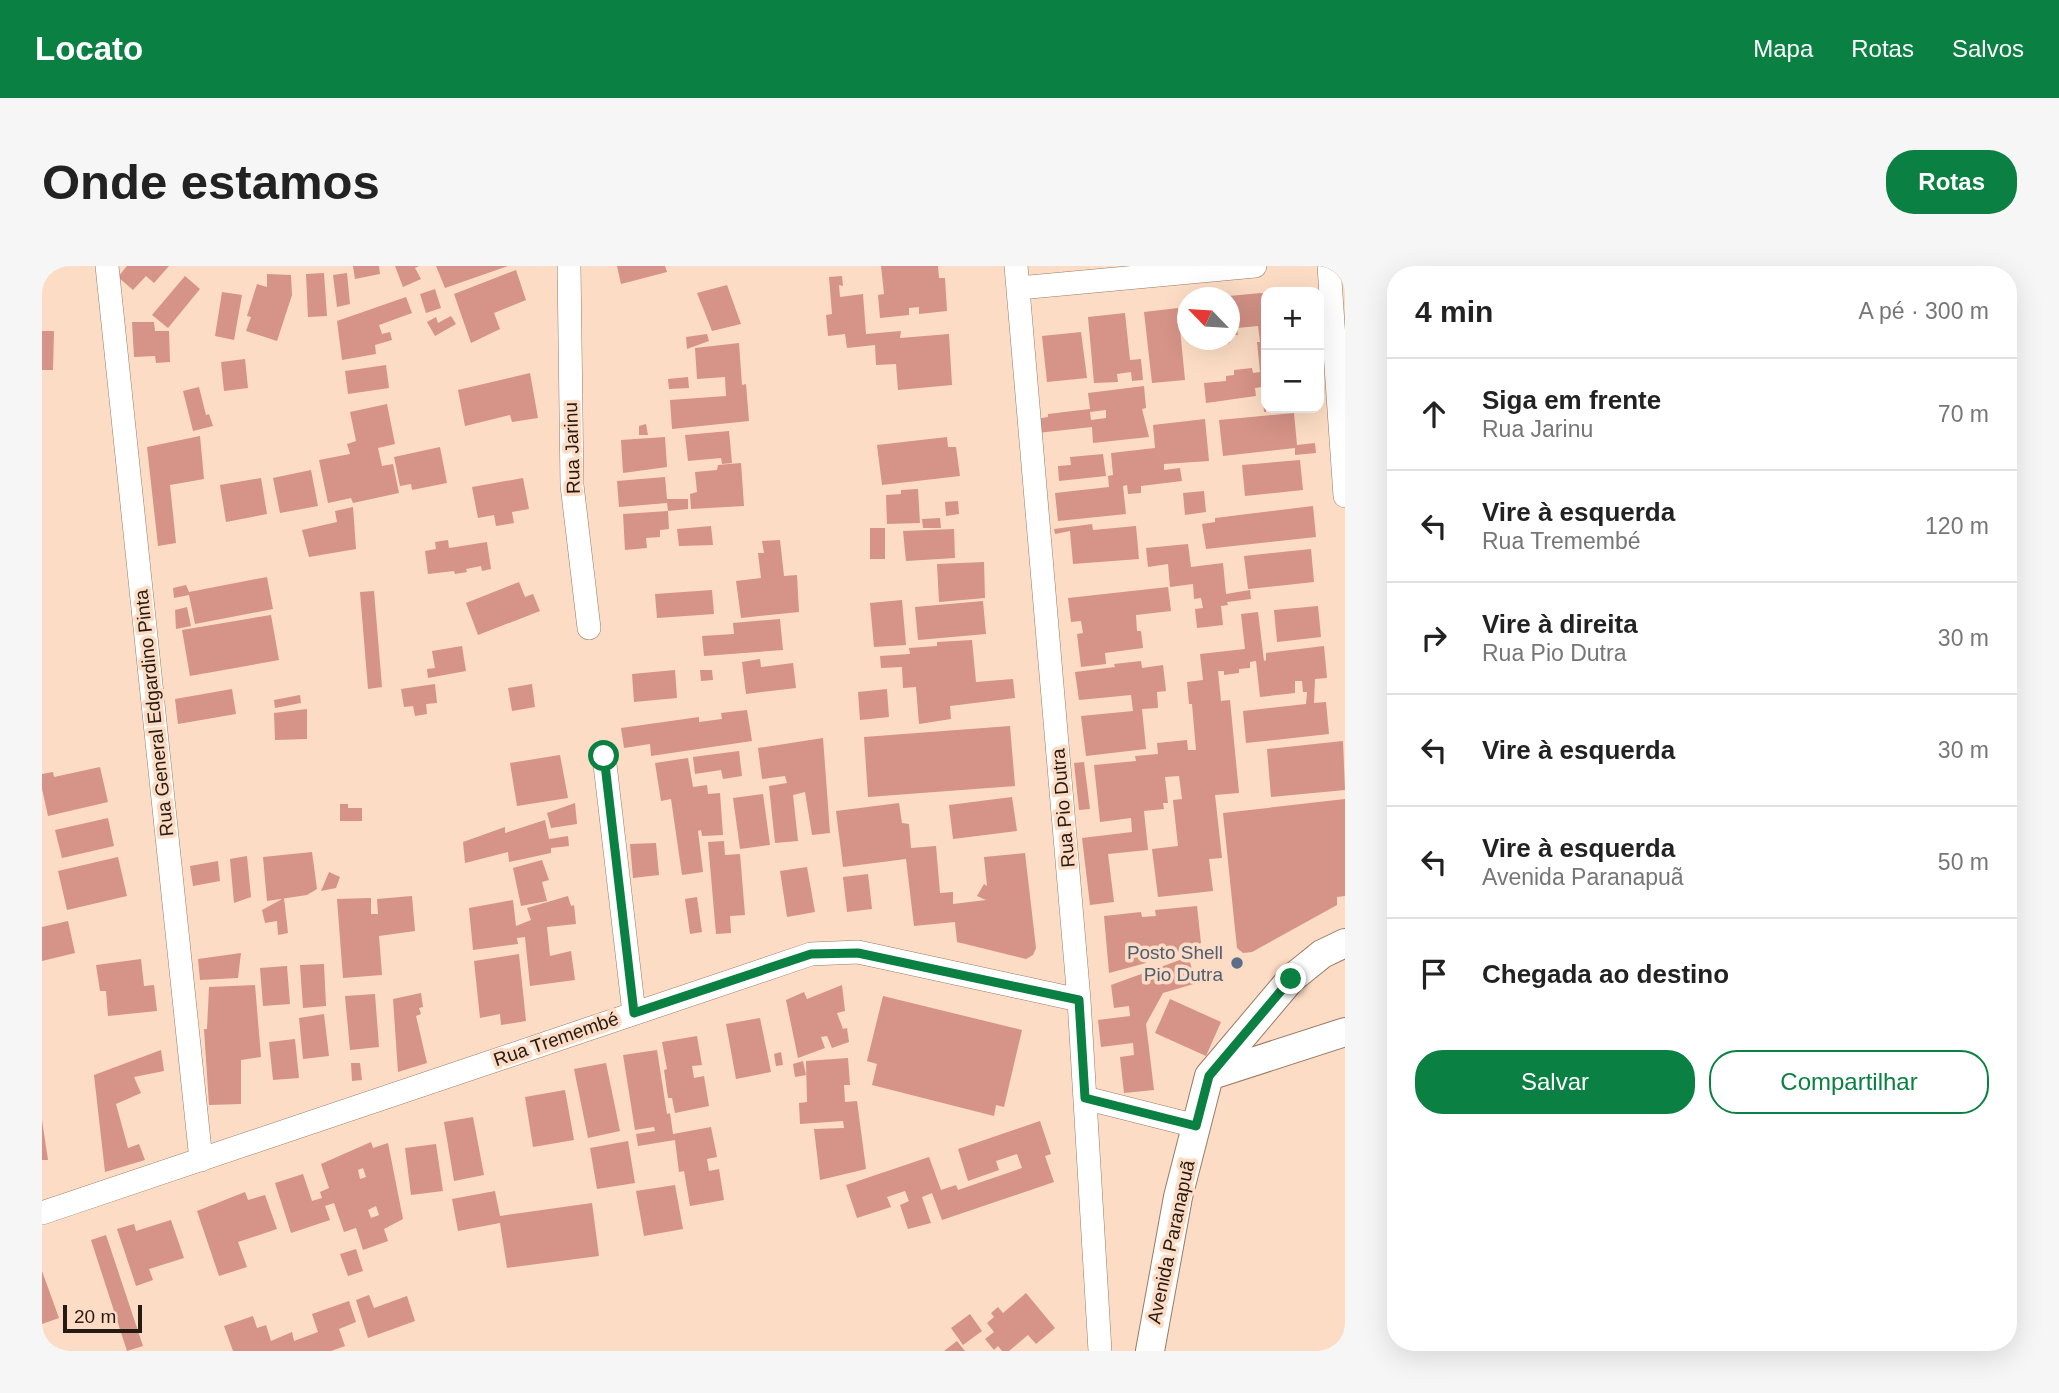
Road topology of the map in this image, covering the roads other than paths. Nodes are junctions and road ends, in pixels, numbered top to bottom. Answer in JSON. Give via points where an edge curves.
{"nodes":[{"id":1,"x":107,"y":266,"type":"edge"},
{"id":2,"x":569,"y":266,"type":"edge"},
{"id":3,"x":1255,"y":266,"type":"edge"},
{"id":4,"x":1329,"y":266,"type":"edge"},
{"id":5,"x":1017,"y":277,"type":"edge"},
{"id":6,"x":1345,"y":496,"type":"edge"},
{"id":7,"x":589,"y":628,"type":"dead end"},
{"id":8,"x":604,"y":756,"type":"dead end"},
{"id":9,"x":1345,"y":943,"type":"edge"},
{"id":10,"x":1079,"y":1000,"type":"junction"},
{"id":11,"x":634,"y":1013,"type":"junction"},
{"id":12,"x":1345,"y":1032,"type":"edge"},
{"id":13,"x":1209,"y":1076,"type":"junction"},
{"id":14,"x":1085,"y":1098,"type":"junction"},
{"id":15,"x":1196,"y":1126,"type":"junction"},
{"id":16,"x":201,"y":1160,"type":"junction"},
{"id":17,"x":42,"y":1213,"type":"edge"},
{"id":18,"x":1100,"y":1351,"type":"edge"},
{"id":19,"x":1142,"y":1351,"type":"edge"},
{"id":20,"x":1150,"y":1351,"type":"edge"}],
"edges":[{"from":1,"to":16,"type":"street","name":"Rua General Edgardino Pinta"},
{"from":2,"to":7,"type":"street","name":"Rua Jarinu","via":[[572,485]]},
{"from":3,"to":5,"type":"street"},
{"from":4,"to":6,"type":"street"},
{"from":5,"to":10,"type":"street","name":"Rua Pio Dutra"},
{"from":8,"to":11,"type":"street"},
{"from":9,"to":13,"type":"street","name":"Avenida Paranapuã","via":[[1322,954],[1291,979]]},
{"from":10,"to":11,"type":"street","name":"Rua Tremembé","via":[[858,953],[811,954]]},
{"from":10,"to":14,"type":"street","name":"Rua Pio Dutra"},
{"from":11,"to":16,"type":"street","name":"Rua Tremembé"},
{"from":12,"to":13,"type":"street"},
{"from":13,"to":15,"type":"street","name":"Avenida Paranapuã"},
{"from":14,"to":15,"type":"street"},
{"from":14,"to":18,"type":"street","name":"Rua Pio Dutra"},
{"from":15,"to":20,"type":"street","name":"Avenida Paranapuã"},
{"from":16,"to":17,"type":"street","name":"Rua Tremembé"},
{"from":19,"to":20,"type":"street"}]}
